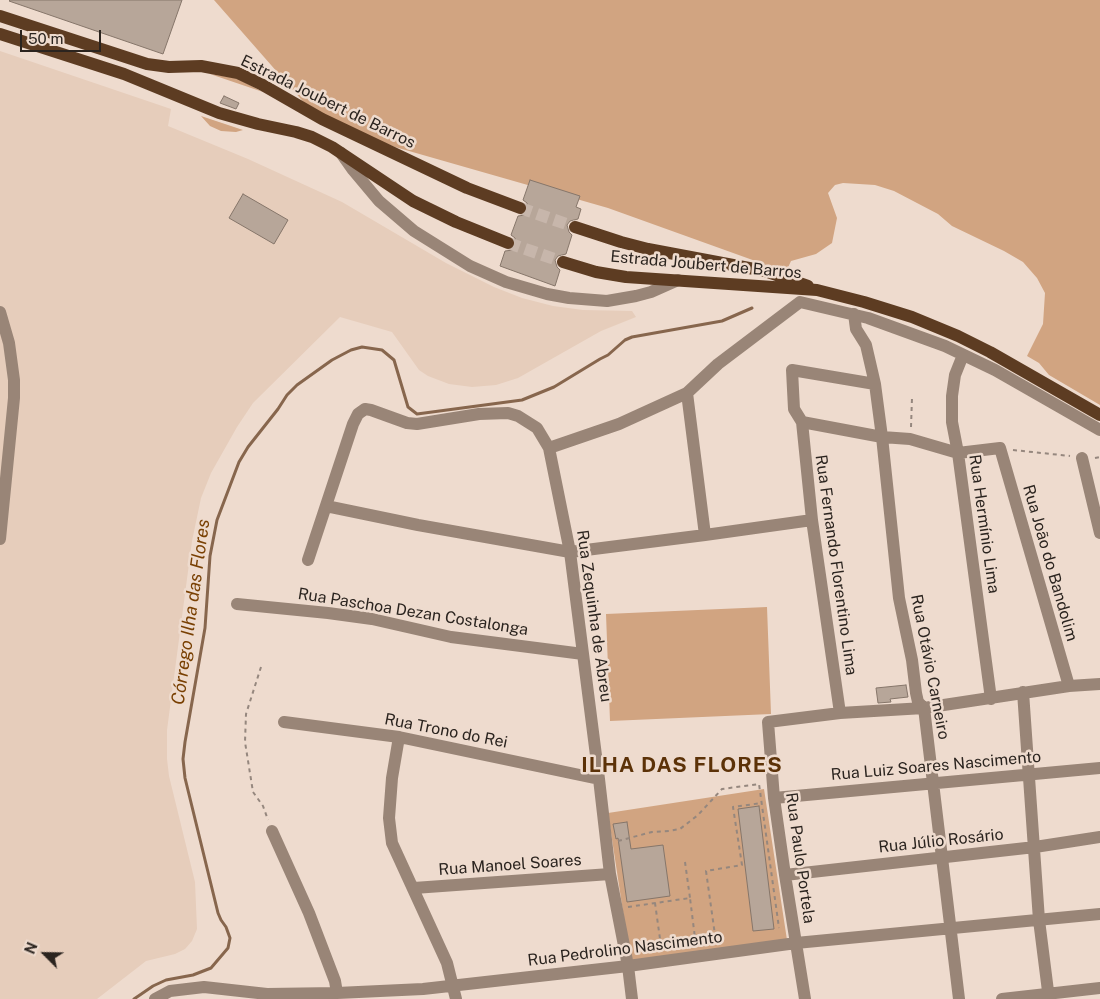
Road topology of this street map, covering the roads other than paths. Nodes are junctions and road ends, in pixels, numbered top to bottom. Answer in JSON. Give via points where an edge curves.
{"nodes":[{"id":1,"x":0,"y":16,"type":"edge"},
{"id":2,"x":0,"y":34,"type":"edge"},
{"id":3,"x":341,"y":153,"type":"junction"},
{"id":4,"x":520,"y":208,"type":"tunnel mouth"},
{"id":5,"x":575,"y":227,"type":"tunnel mouth"},
{"id":6,"x":508,"y":244,"type":"tunnel mouth"},
{"id":7,"x":563,"y":262,"type":"tunnel mouth"},
{"id":8,"x":678,"y":280,"type":"junction"},
{"id":9,"x":817,"y":290,"type":"junction"},
{"id":10,"x":0,"y":312,"type":"edge"},
{"id":11,"x":854,"y":314,"type":"junction"},
{"id":12,"x":963,"y":355,"type":"junction"},
{"id":13,"x":875,"y":384,"type":"junction"},
{"id":14,"x":687,"y":393,"type":"junction"},
{"id":15,"x":1100,"y":415,"type":"edge"},
{"id":16,"x":802,"y":422,"type":"junction"},
{"id":17,"x":1100,"y":430,"type":"edge"},
{"id":18,"x":882,"y":437,"type":"junction"},
{"id":19,"x":548,"y":448,"type":"junction"},
{"id":20,"x":958,"y":453,"type":"junction"},
{"id":21,"x":1082,"y":458,"type":"road end"},
{"id":22,"x":326,"y":506,"type":"junction"},
{"id":23,"x":812,"y":520,"type":"junction"},
{"id":24,"x":1100,"y":533,"type":"edge"},
{"id":25,"x":705,"y":536,"type":"junction"},
{"id":26,"x":0,"y":539,"type":"edge"},
{"id":27,"x":570,"y":552,"type":"junction"},
{"id":28,"x":308,"y":560,"type":"dead end"},
{"id":29,"x":237,"y":604,"type":"dead end"},
{"id":30,"x":583,"y":654,"type":"junction"},
{"id":31,"x":1100,"y":684,"type":"edge"},
{"id":32,"x":1069,"y":686,"type":"junction"},
{"id":33,"x":1023,"y":692,"type":"junction"},
{"id":34,"x":991,"y":699,"type":"junction"},
{"id":35,"x":924,"y":708,"type":"junction"},
{"id":36,"x":840,"y":713,"type":"junction"},
{"id":37,"x":284,"y":722,"type":"dead end"},
{"id":38,"x":399,"y":737,"type":"junction"},
{"id":39,"x":1100,"y":768,"type":"edge"},
{"id":40,"x":1030,"y":774,"type":"junction"},
{"id":41,"x":599,"y":779,"type":"junction"},
{"id":42,"x":934,"y":783,"type":"junction"},
{"id":43,"x":774,"y":798,"type":"junction"},
{"id":44,"x":272,"y":831,"type":"road end"},
{"id":45,"x":1100,"y":838,"type":"edge"},
{"id":46,"x":1035,"y":847,"type":"junction"},
{"id":47,"x":943,"y":858,"type":"junction"},
{"id":48,"x":610,"y":874,"type":"junction"},
{"id":49,"x":785,"y":876,"type":"junction"},
{"id":50,"x":414,"y":888,"type":"junction"},
{"id":51,"x":1100,"y":914,"type":"edge"},
{"id":52,"x":1039,"y":920,"type":"junction"},
{"id":53,"x":950,"y":928,"type":"junction"},
{"id":54,"x":796,"y":943,"type":"junction"},
{"id":55,"x":628,"y":966,"type":"junction"},
{"id":56,"x":453,"y":985,"type":"junction"},
{"id":57,"x":1100,"y":988,"type":"edge"},
{"id":58,"x":337,"y":993,"type":"junction"},
{"id":59,"x":1049,"y":996,"type":"edge"},
{"id":60,"x":155,"y":999,"type":"edge"},
{"id":61,"x":456,"y":999,"type":"edge"},
{"id":62,"x":632,"y":999,"type":"edge"},
{"id":63,"x":805,"y":999,"type":"edge"},
{"id":64,"x":959,"y":999,"type":"edge"},
{"id":65,"x":1002,"y":999,"type":"edge"}],
"edges":[{"from":1,"to":4,"type":"main road","name":"Estrada Joubert de Barros","via":[[147,64],[201,66],[238,74],[330,123],[467,188]]},
{"from":2,"to":3,"type":"main road","via":[[133,78],[219,113],[296,132]]},
{"from":3,"to":6,"type":"main road","via":[[413,201]]},
{"from":3,"to":8,"type":"street","via":[[379,201],[414,231],[470,266],[506,282],[547,294],[607,301],[651,292]]},
{"from":5,"to":9,"type":"main road","name":"Estrada Joubert de Barros","via":[[642,248],[765,271]]},
{"from":7,"to":8,"type":"main road","name":"Estrada Joubert de Barros","via":[[611,274]]},
{"from":8,"to":9,"type":"main road","name":"Estrada Joubert de Barros"},
{"from":9,"to":15,"type":"main road","name":"Estrada Joubert de Barros","via":[[888,309],[958,336]]},
{"from":10,"to":26,"type":"street","via":[[9,343],[14,389]]},
{"from":11,"to":12,"type":"street","via":[[904,330]]},
{"from":11,"to":13,"type":"street","name":"Rua Otávio Carneiro"},
{"from":11,"to":14,"type":"street","via":[[800,302],[718,364]]},
{"from":12,"to":17,"type":"street"},
{"from":12,"to":20,"type":"street","name":"Rua Hermínio Lima","via":[[954,375],[952,396],[952,422]]},
{"from":13,"to":16,"type":"street","name":"Rua Fernando Florentino Lima","via":[[792,370],[794,410]]},
{"from":13,"to":18,"type":"street","name":"Rua Otávio Carneiro"},
{"from":14,"to":19,"type":"street","via":[[619,424]]},
{"from":14,"to":25,"type":"street"},
{"from":16,"to":18,"type":"street"},
{"from":16,"to":23,"type":"street","name":"Rua Fernando Florentino Lima"},
{"from":18,"to":20,"type":"street","via":[[910,439]]},
{"from":18,"to":35,"type":"street","name":"Rua Otávio Carneiro","via":[[899,598],[918,702]]},
{"from":19,"to":22,"type":"street","name":"Rua Zequinha de Abreu","via":[[537,428],[508,413],[479,414],[430,424],[407,423],[365,409],[352,424]]},
{"from":19,"to":27,"type":"street","name":"Rua Zequinha de Abreu"},
{"from":20,"to":32,"type":"street","name":"Rua João do Bandolim","via":[[1000,448]]},
{"from":20,"to":34,"type":"street","name":"Rua Hermínio Lima"},
{"from":21,"to":24,"type":"street"},
{"from":22,"to":27,"type":"street"},
{"from":22,"to":28,"type":"street"},
{"from":23,"to":25,"type":"street"},
{"from":23,"to":36,"type":"street","name":"Rua Fernando Florentino Lima"},
{"from":25,"to":27,"type":"street"},
{"from":27,"to":30,"type":"street","name":"Rua Zequinha de Abreu"},
{"from":29,"to":30,"type":"street","name":"Rua Paschoa Dezan Costalonga","via":[[372,619],[451,637]]},
{"from":30,"to":41,"type":"street","name":"Rua Zequinha de Abreu"},
{"from":31,"to":32,"type":"street"},
{"from":32,"to":33,"type":"street"},
{"from":33,"to":34,"type":"street"},
{"from":33,"to":40,"type":"street"},
{"from":34,"to":35,"type":"street"},
{"from":35,"to":36,"type":"street"},
{"from":35,"to":42,"type":"street","name":"Rua Otávio Carneiro"},
{"from":36,"to":43,"type":"street","name":"Rua Paulo Portela","via":[[768,722]]},
{"from":37,"to":38,"type":"street","name":"Rua Trono do Rei"},
{"from":38,"to":41,"type":"street","name":"Rua Trono do Rei"},
{"from":38,"to":50,"type":"street","via":[[392,778],[392,843]]},
{"from":39,"to":40,"type":"street","name":"Rua Luiz Soares Nascimento"},
{"from":40,"to":42,"type":"street","name":"Rua Luiz Soares Nascimento"},
{"from":40,"to":46,"type":"street"},
{"from":41,"to":48,"type":"street","name":"Rua Zequinha de Abreu"},
{"from":42,"to":43,"type":"street","name":"Rua Luiz Soares Nascimento"},
{"from":42,"to":47,"type":"street","name":"Rua Otávio Carneiro"},
{"from":43,"to":49,"type":"street","name":"Rua Paulo Portela"},
{"from":44,"to":58,"type":"street","via":[[315,927]]},
{"from":45,"to":46,"type":"street","name":"Rua Júlio Rosário"},
{"from":46,"to":47,"type":"street","name":"Rua Júlio Rosário"},
{"from":46,"to":52,"type":"street"},
{"from":47,"to":49,"type":"street","name":"Rua Júlio Rosário"},
{"from":47,"to":53,"type":"street","name":"Rua Otávio Carneiro"},
{"from":48,"to":50,"type":"street","name":"Rua Manoel Soares"},
{"from":48,"to":55,"type":"street","name":"Rua Zequinha de Abreu"},
{"from":49,"to":54,"type":"street","name":"Rua Paulo Portela"},
{"from":50,"to":56,"type":"street","via":[[447,963]]},
{"from":51,"to":52,"type":"street","name":"Rua Pedrolino Nascimento"},
{"from":52,"to":53,"type":"street","name":"Rua Pedrolino Nascimento"},
{"from":52,"to":59,"type":"street"},
{"from":53,"to":54,"type":"street","name":"Rua Pedrolino Nascimento"},
{"from":53,"to":64,"type":"street","name":"Rua Otávio Carneiro"},
{"from":54,"to":55,"type":"street","name":"Rua Pedrolino Nascimento"},
{"from":54,"to":63,"type":"street","name":"Rua Paulo Portela"},
{"from":55,"to":56,"type":"street","name":"Rua Pedrolino Nascimento"},
{"from":55,"to":62,"type":"street","name":"Rua Zequinha de Abreu"},
{"from":56,"to":58,"type":"street","name":"Rua Pedrolino Nascimento"},
{"from":56,"to":61,"type":"street"},
{"from":57,"to":59,"type":"street"},
{"from":58,"to":60,"type":"street","name":"Rua Pedrolino Nascimento","via":[[267,994],[204,987],[170,991]]},
{"from":59,"to":65,"type":"street"}]}
